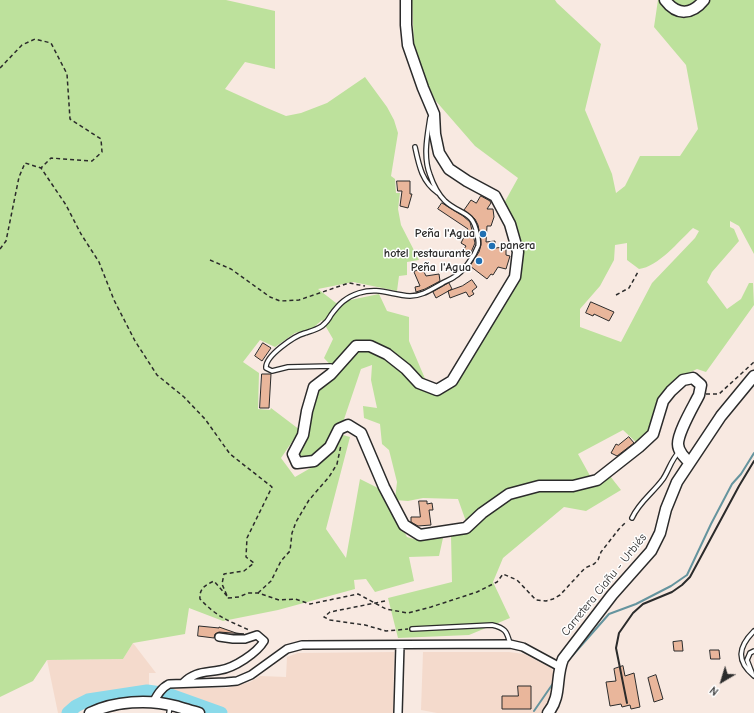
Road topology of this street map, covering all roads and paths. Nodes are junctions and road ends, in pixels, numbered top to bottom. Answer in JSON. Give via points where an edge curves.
{"nodes":[{"id":1,"x":406,"y":0,"type":"edge"},
{"id":2,"x":665,"y":0,"type":"edge"},
{"id":3,"x":704,"y":0,"type":"edge"},
{"id":4,"x":0,"y":68,"type":"edge"},
{"id":5,"x":433,"y":111,"type":"junction"},
{"id":6,"x":415,"y":147,"type":"dead end"},
{"id":7,"x":41,"y":168,"type":"junction"},
{"id":8,"x":439,"y":194,"type":"junction"},
{"id":9,"x":0,"y":249,"type":"edge"},
{"id":10,"x":210,"y":260,"type":"dead end"},
{"id":11,"x":638,"y":272,"type":"dead end"},
{"id":12,"x":380,"y":290,"type":"junction"},
{"id":13,"x":616,"y":295,"type":"dead end"},
{"id":14,"x":754,"y":362,"type":"edge"},
{"id":15,"x":336,"y":369,"type":"junction"},
{"id":16,"x":754,"y":376,"type":"edge"},
{"id":17,"x":699,"y":395,"type":"junction"},
{"id":18,"x":341,"y":442,"type":"dead end"},
{"id":19,"x":680,"y":451,"type":"junction"},
{"id":20,"x":690,"y":462,"type":"junction"},
{"id":21,"x":632,"y":518,"type":"joint"},
{"id":22,"x":258,"y":593,"type":"junction"},
{"id":23,"x":228,"y":598,"type":"junction"},
{"id":24,"x":385,"y":601,"type":"dead end"},
{"id":25,"x":375,"y":603,"type":"junction"},
{"id":26,"x":412,"y":629,"type":"joint"},
{"id":27,"x":754,"y":631,"type":"edge"},
{"id":28,"x":258,"y":635,"type":"junction"},
{"id":29,"x":219,"y":637,"type":"dead end"},
{"id":30,"x":510,"y":644,"type":"junction"},
{"id":31,"x":400,"y":645,"type":"junction"},
{"id":32,"x":754,"y":651,"type":"edge"},
{"id":33,"x":560,"y":667,"type":"junction"},
{"id":34,"x":754,"y":675,"type":"edge"},
{"id":35,"x":183,"y":683,"type":"junction"},
{"id":36,"x":155,"y":700,"type":"junction"},
{"id":37,"x":114,"y":709,"type":"edge"},
{"id":38,"x":170,"y":709,"type":"edge"},
{"id":39,"x":90,"y":713,"type":"edge"},
{"id":40,"x":199,"y":713,"type":"edge"},
{"id":41,"x":398,"y":713,"type":"edge"},
{"id":42,"x":548,"y":713,"type":"edge"}],
"edges":[{"from":1,"to":5,"type":"street","via":[[408,45]]},
{"from":2,"to":3,"type":"street","via":[[669,6],[686,12]]},
{"from":4,"to":7,"type":"path","via":[[22,45],[34,38],[51,43],[67,74],[70,119],[101,139],[102,152],[92,161],[51,158]]},
{"from":5,"to":8,"type":"lane","via":[[426,144],[427,163]]},
{"from":5,"to":15,"type":"street","via":[[439,153],[449,169],[467,182],[495,196],[510,224],[518,252],[515,277],[452,381],[437,390],[419,383],[387,354],[370,346],[356,346]]},
{"from":6,"to":8,"type":"lane","via":[[424,179]]},
{"from":7,"to":9,"type":"path","via":[[25,164],[19,177],[6,241]]},
{"from":7,"to":23,"type":"path","via":[[99,262],[114,300],[135,341],[157,375],[184,397],[205,419],[230,454],[272,487],[247,538],[246,557],[254,563],[244,571],[224,574],[222,584]]},
{"from":8,"to":12,"type":"lane","via":[[448,204],[469,216],[474,222],[478,243],[468,264],[455,277],[421,294],[409,296]]},
{"from":10,"to":12,"type":"path","via":[[231,269],[275,300],[299,300],[349,283]]},
{"from":11,"to":13,"type":"path","via":[[629,288]]},
{"from":12,"to":15,"type":"lane","via":[[347,298],[322,326],[291,340],[270,357],[266,365],[266,368],[272,371],[288,367],[331,366]]},
{"from":14,"to":17,"type":"path","via":[[719,394]]},
{"from":15,"to":17,"type":"street","via":[[314,386],[303,435],[293,454],[298,463],[314,461],[330,447],[339,429],[348,425],[361,433],[384,487],[404,525],[420,535],[466,528],[509,494],[539,486],[573,486],[597,480],[653,434],[663,401],[683,380],[693,378],[700,382],[702,385]]},
{"from":16,"to":20,"type":"street","name":"Carretera Ciañu - Urbiés","via":[[721,416]]},
{"from":17,"to":19,"type":"street","via":[[680,433]]},
{"from":18,"to":22,"type":"path","via":[[337,464],[309,500],[296,522],[290,551],[281,561],[271,581]]},
{"from":19,"to":20,"type":"street"},
{"from":19,"to":21,"type":"lane","via":[[672,460],[663,479],[636,509]]},
{"from":20,"to":33,"type":"street","name":"Carretera Ciañu - Urbiés","via":[[677,482],[656,542],[573,645]]},
{"from":21,"to":25,"type":"path","via":[[619,529],[601,552],[598,560],[585,568],[553,599],[536,600],[517,580],[504,574],[497,582],[477,592],[408,613],[386,609]]},
{"from":22,"to":23,"type":"path"},
{"from":22,"to":25,"type":"path","via":[[279,600],[295,599],[310,604],[358,594]]},
{"from":23,"to":28,"type":"path","via":[[214,581],[199,594],[209,609]]},
{"from":24,"to":25,"type":"path"},
{"from":25,"to":26,"type":"path","via":[[330,612],[324,617],[386,631]]},
{"from":26,"to":30,"type":"lane","via":[[492,625],[504,629]]},
{"from":27,"to":34,"type":"lane","via":[[746,640],[741,652],[743,664]]},
{"from":28,"to":29,"type":"street","via":[[245,639]]},
{"from":28,"to":35,"type":"street","via":[[264,641],[262,645],[232,667],[193,675]]},
{"from":30,"to":31,"type":"street"},
{"from":30,"to":33,"type":"street","via":[[523,647]]},
{"from":31,"to":35,"type":"street","via":[[302,645],[287,649],[251,675],[237,681]]},
{"from":31,"to":41,"type":"street"},
{"from":32,"to":34,"type":"lane","via":[[747,660]]},
{"from":33,"to":42,"type":"street","name":"Carretera Ciañu - Urbiés","via":[[557,696]]},
{"from":35,"to":36,"type":"street","via":[[163,686]]},
{"from":36,"to":37,"type":"street"},
{"from":36,"to":38,"type":"street"},
{"from":37,"to":39,"type":"street"},
{"from":38,"to":40,"type":"street"}]}
